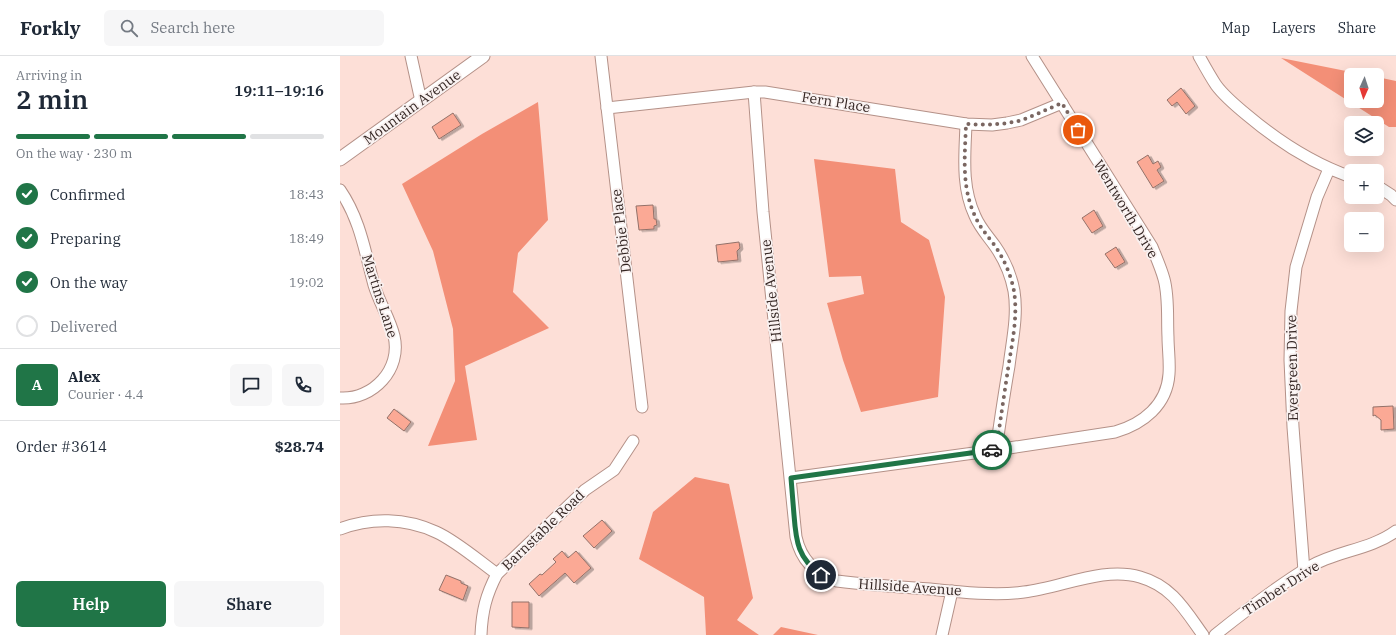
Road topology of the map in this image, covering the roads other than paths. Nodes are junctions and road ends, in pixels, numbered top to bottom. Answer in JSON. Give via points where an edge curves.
{"nodes":[{"id":1,"x":411,"y":56,"type":"edge"},
{"id":2,"x":483,"y":56,"type":"edge"},
{"id":3,"x":601,"y":56,"type":"edge"},
{"id":4,"x":1032,"y":56,"type":"edge"},
{"id":5,"x":1198,"y":56,"type":"edge"},
{"id":6,"x":754,"y":92,"type":"junction"},
{"id":7,"x":421,"y":101,"type":"junction"},
{"id":8,"x":1062,"y":103,"type":"junction"},
{"id":9,"x":607,"y":108,"type":"junction"},
{"id":10,"x":966,"y":124,"type":"junction"},
{"id":11,"x":340,"y":159,"type":"edge"},
{"id":12,"x":1329,"y":169,"type":"junction"},
{"id":13,"x":1344,"y":174,"type":"edge"},
{"id":14,"x":340,"y":190,"type":"edge"},
{"id":15,"x":1384,"y":190,"type":"edge"},
{"id":16,"x":1396,"y":200,"type":"edge"},
{"id":17,"x":340,"y":398,"type":"edge"},
{"id":18,"x":642,"y":407,"type":"dead end"},
{"id":19,"x":633,"y":441,"type":"dead end"},
{"id":20,"x":996,"y":450,"type":"junction"},
{"id":21,"x":791,"y":478,"type":"junction"},
{"id":22,"x":340,"y":529,"type":"edge"},
{"id":23,"x":1396,"y":531,"type":"edge"},
{"id":24,"x":1304,"y":572,"type":"junction"},
{"id":25,"x":497,"y":574,"type":"junction"},
{"id":26,"x":952,"y":591,"type":"junction"},
{"id":27,"x":481,"y":635,"type":"edge"},
{"id":28,"x":942,"y":635,"type":"edge"},
{"id":29,"x":1203,"y":635,"type":"edge"},
{"id":30,"x":1215,"y":635,"type":"edge"}],
"edges":[{"from":1,"to":7,"type":"street"},
{"from":2,"to":7,"type":"main road","name":"Mountain Avenue"},
{"from":3,"to":9,"type":"street","name":"Debbie Place"},
{"from":4,"to":8,"type":"street","name":"Wentworth Drive"},
{"from":5,"to":12,"type":"street","via":[[1217,85],[1257,123],[1296,152]]},
{"from":6,"to":9,"type":"street","name":"Fern Place"},
{"from":6,"to":10,"type":"street","name":"Fern Place","via":[[784,94]]},
{"from":6,"to":21,"type":"street","name":"Hillside Avenue","via":[[763,212]]},
{"from":7,"to":11,"type":"main road","name":"Mountain Avenue"},
{"from":8,"to":10,"type":"street","name":"Fern Place","via":[[1021,120],[992,125]]},
{"from":8,"to":20,"type":"street","name":"Wentworth Drive","via":[[1152,247],[1164,278],[1167,295],[1168,379],[1162,398],[1154,409],[1140,422],[1128,428]]},
{"from":9,"to":18,"type":"street","name":"Debbie Place"},
{"from":10,"to":20,"type":"street","via":[[964,171],[970,206],[1007,267],[1014,290],[1014,327]]},
{"from":12,"to":13,"type":"street"},
{"from":12,"to":24,"type":"street","name":"Evergreen Drive","via":[[1317,197],[1296,267],[1291,311],[1293,427]]},
{"from":14,"to":17,"type":"street","name":"Martins Lane","via":[[356,220],[374,287],[394,336],[395,346],[393,363],[381,382],[357,396]]},
{"from":15,"to":16,"type":"street"},
{"from":19,"to":25,"type":"street","name":"Barnstable Road","via":[[614,470],[585,490]]},
{"from":20,"to":21,"type":"street","name":"Wentworth Drive"},
{"from":21,"to":26,"type":"street","name":"Hillside Avenue","via":[[798,545],[805,560],[821,575],[837,581]]},
{"from":22,"to":25,"type":"street","via":[[367,522],[384,521],[420,525],[437,532]]},
{"from":23,"to":24,"type":"street","name":"Timber Drive","via":[[1384,539],[1326,560]]},
{"from":24,"to":30,"type":"street","name":"Timber Drive","via":[[1246,610]]},
{"from":25,"to":27,"type":"street","name":"Barnstable Road","via":[[488,591]]},
{"from":26,"to":28,"type":"street"},
{"from":26,"to":29,"type":"street","name":"Hillside Avenue","via":[[1024,592],[1101,576],[1131,575],[1148,579],[1170,592]]}]}
